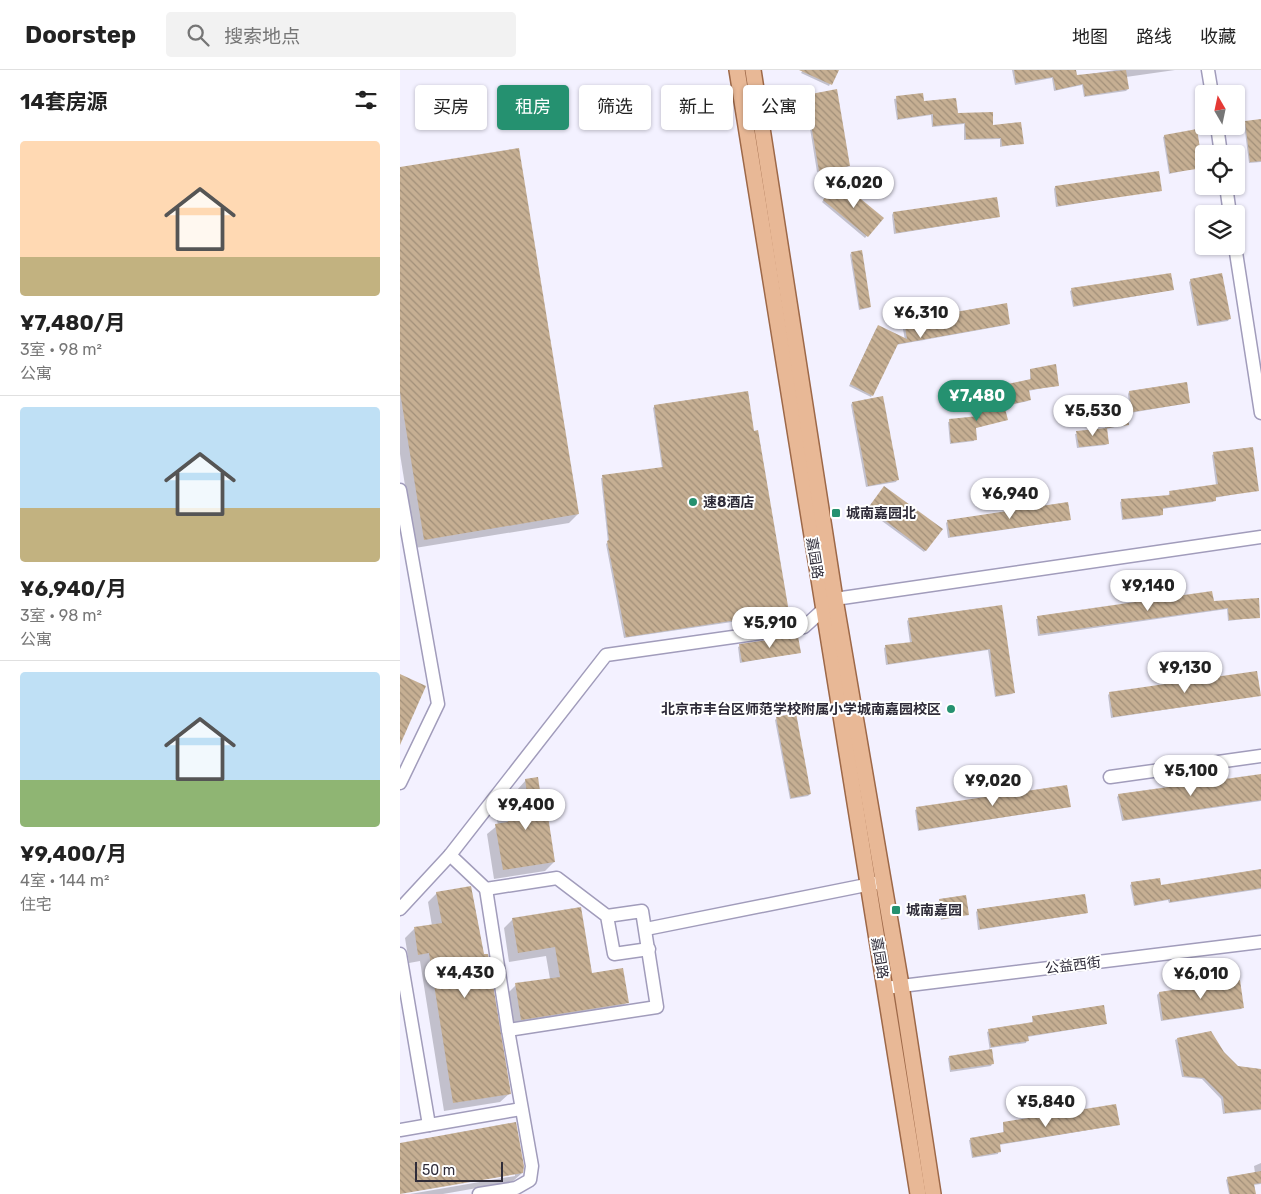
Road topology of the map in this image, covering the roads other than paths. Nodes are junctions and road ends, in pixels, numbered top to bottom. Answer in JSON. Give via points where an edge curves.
{"nodes":[{"id":1,"x":737,"y":70,"type":"edge"},
{"id":2,"x":753,"y":70,"type":"edge"},
{"id":3,"x":1208,"y":70,"type":"edge"},
{"id":4,"x":1210,"y":85,"type":"edge"},
{"id":5,"x":1236,"y":255,"type":"edge"},
{"id":6,"x":1261,"y":413,"type":"edge"},
{"id":7,"x":400,"y":490,"type":"edge"},
{"id":8,"x":1261,"y":537,"type":"edge"},
{"id":9,"x":835,"y":598,"type":"junction"},
{"id":10,"x":823,"y":610,"type":"junction"},
{"id":11,"x":1261,"y":756,"type":"edge"},
{"id":12,"x":1110,"y":777,"type":"dead end"},
{"id":13,"x":400,"y":783,"type":"edge"},
{"id":14,"x":450,"y":855,"type":"junction"},
{"id":15,"x":876,"y":883,"type":"junction"},
{"id":16,"x":486,"y":889,"type":"junction"},
{"id":17,"x":400,"y":909,"type":"edge"},
{"id":18,"x":607,"y":916,"type":"junction"},
{"id":19,"x":646,"y":929,"type":"junction"},
{"id":20,"x":1261,"y":942,"type":"edge"},
{"id":21,"x":649,"y":949,"type":"junction"},
{"id":22,"x":400,"y":954,"type":"edge"},
{"id":23,"x":901,"y":985,"type":"junction"},
{"id":24,"x":885,"y":988,"type":"junction"},
{"id":25,"x":508,"y":1030,"type":"junction"},
{"id":26,"x":521,"y":1109,"type":"junction"},
{"id":27,"x":429,"y":1125,"type":"junction"},
{"id":28,"x":400,"y":1130,"type":"edge"},
{"id":29,"x":479,"y":1194,"type":"edge"},
{"id":30,"x":918,"y":1194,"type":"edge"},
{"id":31,"x":934,"y":1194,"type":"edge"}],
"edges":[{"from":1,"to":10,"type":"main road","name":"嘉园路"},
{"from":2,"to":9,"type":"main road","name":"嘉园路"},
{"from":3,"to":4,"type":"street"},
{"from":5,"to":6,"type":"street"},
{"from":7,"to":13,"type":"street","via":[[438,704]]},
{"from":8,"to":9,"type":"street"},
{"from":9,"to":10,"type":"street"},
{"from":9,"to":15,"type":"main road","name":"嘉园路"},
{"from":10,"to":14,"type":"street","via":[[804,627],[606,655]]},
{"from":10,"to":15,"type":"main road","name":"嘉园路"},
{"from":11,"to":12,"type":"street"},
{"from":14,"to":16,"type":"street"},
{"from":14,"to":17,"type":"street"},
{"from":15,"to":19,"type":"street"},
{"from":15,"to":23,"type":"main road","name":"嘉园路"},
{"from":15,"to":24,"type":"main road","name":"嘉园路"},
{"from":16,"to":18,"type":"street","via":[[558,878]]},
{"from":16,"to":25,"type":"street"},
{"from":18,"to":19,"type":"street","via":[[642,911]]},
{"from":18,"to":21,"type":"street","via":[[614,954]]},
{"from":19,"to":21,"type":"street"},
{"from":20,"to":23,"type":"street","name":"公益西街"},
{"from":21,"to":25,"type":"street","via":[[657,1007]]},
{"from":22,"to":27,"type":"street"},
{"from":23,"to":24,"type":"street","name":"公益西街"},
{"from":23,"to":31,"type":"main road","name":"嘉园路"},
{"from":24,"to":30,"type":"main road","name":"嘉园路"},
{"from":25,"to":26,"type":"street"},
{"from":26,"to":27,"type":"street"},
{"from":26,"to":29,"type":"street","via":[[532,1166],[530,1180],[516,1188]]},
{"from":27,"to":28,"type":"street"}]}
